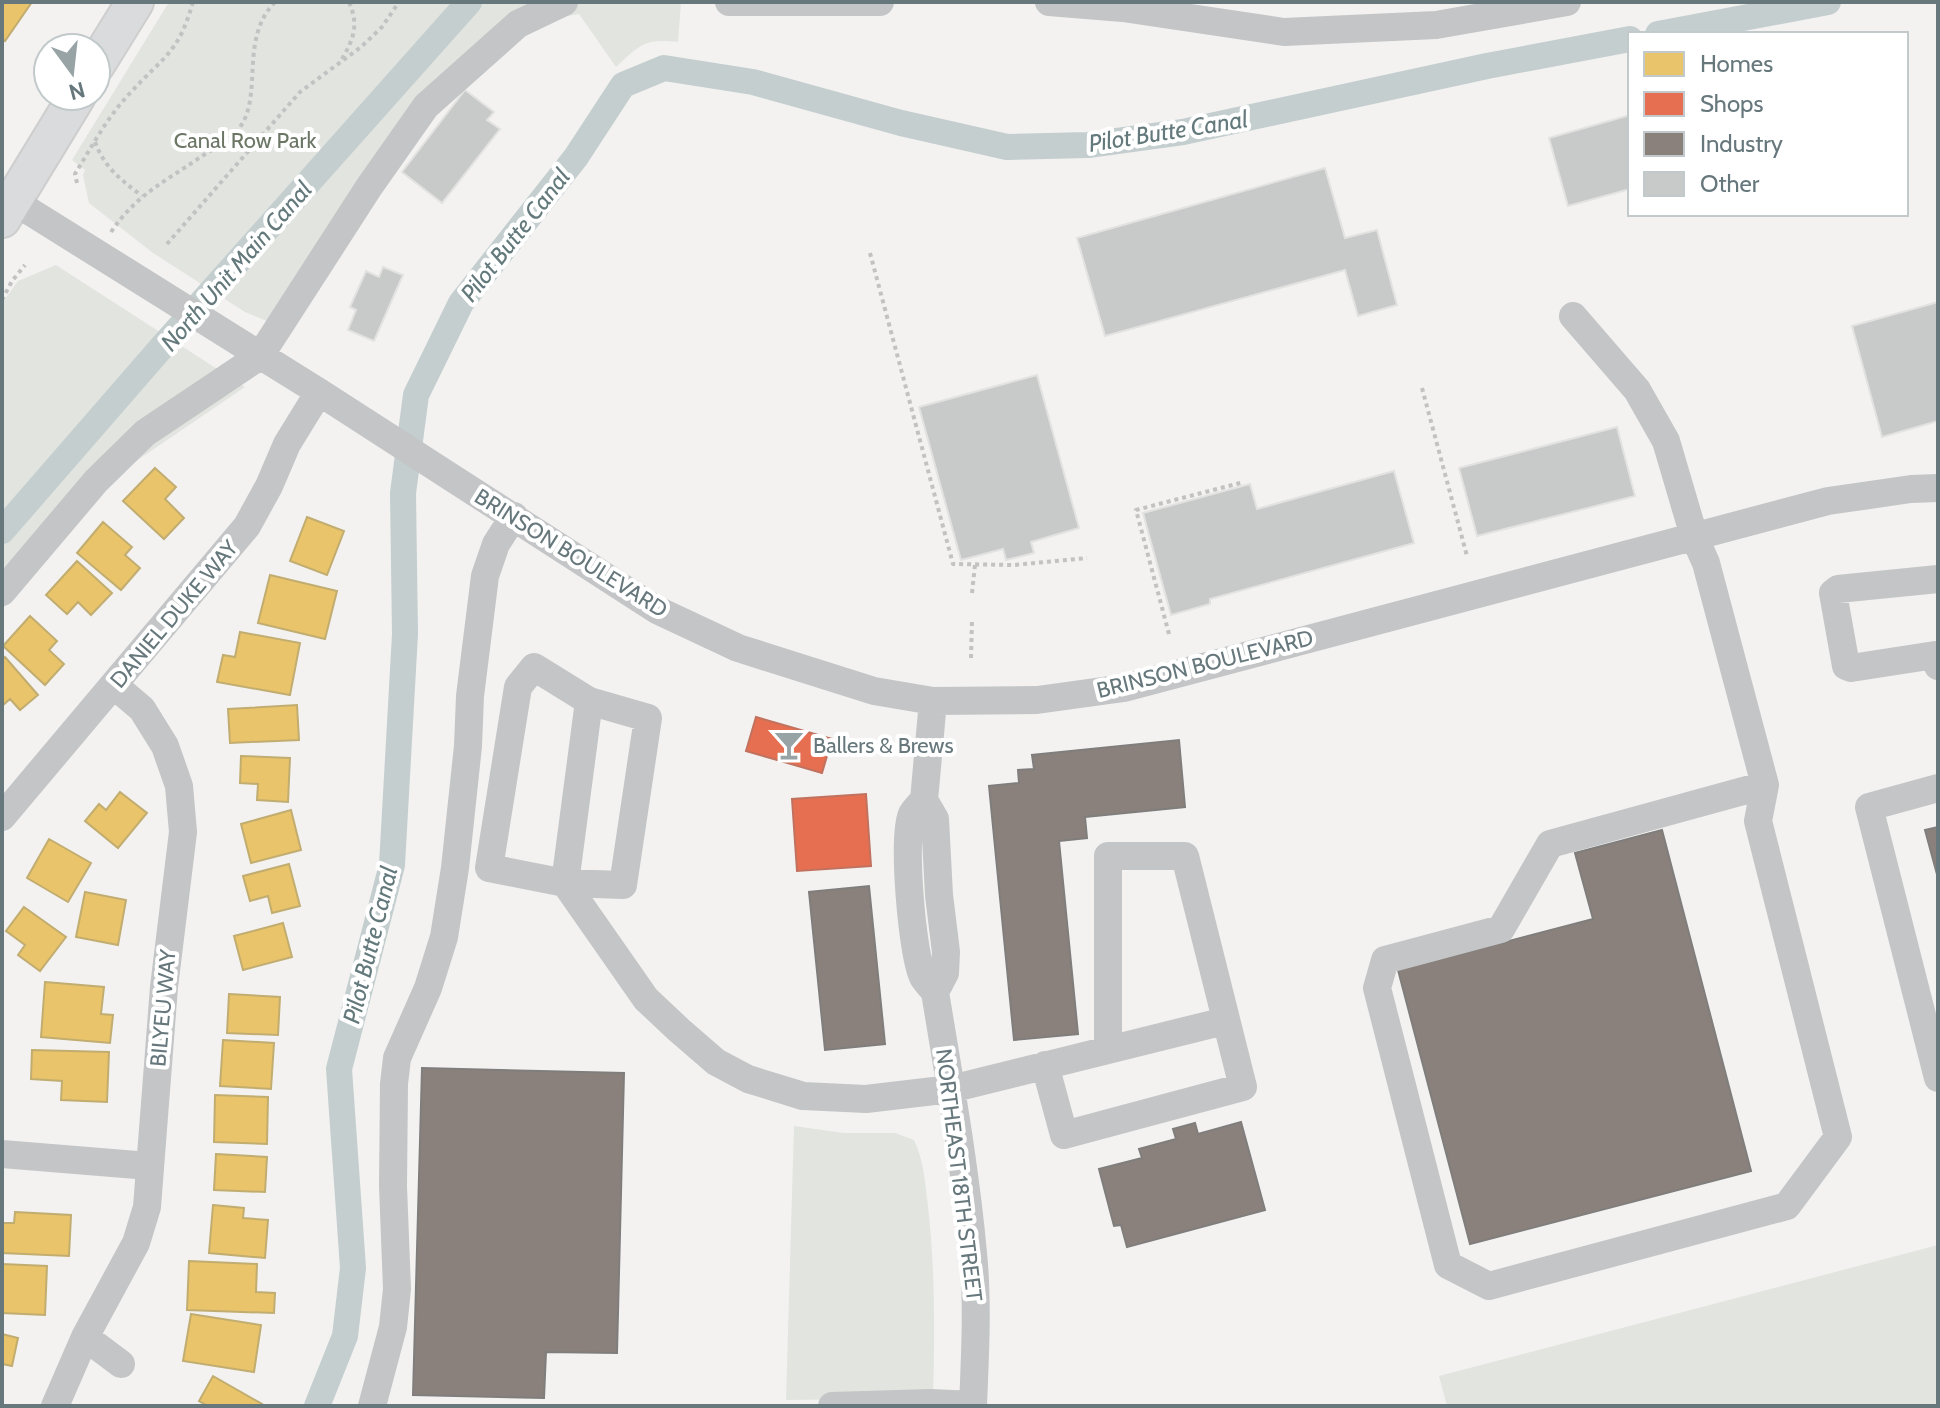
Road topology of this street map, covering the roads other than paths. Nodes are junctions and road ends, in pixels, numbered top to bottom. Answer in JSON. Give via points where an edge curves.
{"nodes":[{"id":1,"x":135,"y":2,"type":"edge"},
{"id":2,"x":564,"y":2,"type":"edge"},
{"id":3,"x":729,"y":2,"type":"edge"},
{"id":4,"x":880,"y":2,"type":"edge"},
{"id":5,"x":1049,"y":2,"type":"edge"},
{"id":6,"x":1567,"y":2,"type":"edge"},
{"id":7,"x":112,"y":39,"type":"edge"},
{"id":8,"x":67,"y":112,"type":"edge"},
{"id":9,"x":6,"y":205,"type":"edge"},
{"id":10,"x":1573,"y":316,"type":"dead end"},
{"id":11,"x":251,"y":350,"type":"junction"},
{"id":12,"x":319,"y":392,"type":"junction"},
{"id":13,"x":1938,"y":488,"type":"edge"},
{"id":14,"x":514,"y":516,"type":"junction"},
{"id":15,"x":1694,"y":536,"type":"junction"},
{"id":16,"x":1938,"y":579,"type":"edge"},
{"id":17,"x":2,"y":592,"type":"edge"},
{"id":18,"x":1937,"y":658,"type":"edge"},
{"id":19,"x":115,"y":686,"type":"junction"},
{"id":20,"x":589,"y":701,"type":"junction"},
{"id":21,"x":933,"y":701,"type":"junction"},
{"id":22,"x":1765,"y":785,"type":"junction"},
{"id":23,"x":1938,"y":788,"type":"edge"},
{"id":24,"x":2,"y":817,"type":"edge"},
{"id":25,"x":565,"y":883,"type":"junction"},
{"id":26,"x":1225,"y":1021,"type":"junction"},
{"id":27,"x":1108,"y":1050,"type":"junction"},
{"id":28,"x":1045,"y":1065,"type":"junction"},
{"id":29,"x":1938,"y":1078,"type":"edge"},
{"id":30,"x":951,"y":1089,"type":"junction"},
{"id":31,"x":2,"y":1154,"type":"edge"},
{"id":32,"x":149,"y":1166,"type":"junction"},
{"id":33,"x":85,"y":1337,"type":"junction"},
{"id":34,"x":121,"y":1364,"type":"dead end"},
{"id":35,"x":55,"y":1406,"type":"edge"},
{"id":36,"x":372,"y":1406,"type":"edge"},
{"id":37,"x":832,"y":1406,"type":"edge"},
{"id":38,"x":973,"y":1406,"type":"edge"}],
"edges":[{"from":1,"to":7,"type":"main road"},
{"from":2,"to":11,"type":"street","via":[[518,24],[426,106]]},
{"from":3,"to":4,"type":"street"},
{"from":5,"to":6,"type":"street","via":[[1284,32],[1436,25]]},
{"from":8,"to":9,"type":"main road"},
{"from":9,"to":11,"type":"street","name":"BRINSON BOULEVARD"},
{"from":10,"to":15,"type":"street","via":[[1637,390],[1666,441]]},
{"from":11,"to":12,"type":"street","name":"BRINSON BOULEVARD"},
{"from":11,"to":17,"type":"street","via":[[145,433],[96,481]]},
{"from":12,"to":14,"type":"street","name":"BRINSON BOULEVARD"},
{"from":12,"to":19,"type":"street","name":"DANIEL DUKE WAY","via":[[247,526]]},
{"from":13,"to":15,"type":"street","name":"BRINSON BOULEVARD","via":[[1828,501]]},
{"from":14,"to":21,"type":"street","name":"BRINSON BOULEVARD","via":[[657,610],[738,648],[874,691]]},
{"from":14,"to":36,"type":"street","via":[[496,544],[485,576],[444,937],[397,1058],[397,1289],[393,1327]]},
{"from":15,"to":21,"type":"street","name":"BRINSON BOULEVARD","via":[[1124,688],[1037,700]]},
{"from":15,"to":22,"type":"street","via":[[1706,563]]},
{"from":16,"to":18,"type":"street","via":[[1833,593],[1846,666]]},
{"from":19,"to":24,"type":"street","name":"DANIEL DUKE WAY"},
{"from":19,"to":32,"type":"street","name":"BILYEU WAY","via":[[142,709],[165,746],[179,786],[183,832]]},
{"from":20,"to":25,"type":"street"},
{"from":20,"to":25,"type":"street","via":[[648,718],[623,885]]},
{"from":20,"to":25,"type":"street","via":[[534,667],[518,687],[489,868]]},
{"from":21,"to":30,"type":"street","name":"NORTHEAST 18TH STREET","via":[[924,800],[912,815],[909,831],[911,906],[923,977],[935,992]]},
{"from":22,"to":22,"type":"street","via":[[1758,821],[1838,1137],[1787,1206],[1489,1286],[1448,1265],[1377,988],[1385,960],[1501,929],[1550,844]]},
{"from":23,"to":29,"type":"street","via":[[1869,807]]},
{"from":25,"to":30,"type":"street","via":[[646,999],[716,1062],[748,1079],[803,1096],[866,1099]]},
{"from":26,"to":27,"type":"street"},
{"from":26,"to":27,"type":"street","via":[[1185,856],[1108,856]]},
{"from":26,"to":28,"type":"street","via":[[1243,1087],[1064,1135]]},
{"from":27,"to":28,"type":"street"},
{"from":28,"to":30,"type":"street"},
{"from":30,"to":38,"type":"street","name":"NORTHEAST 18TH STREET","via":[[973,1254]]},
{"from":31,"to":32,"type":"street"},
{"from":32,"to":33,"type":"street","name":"BILYEU WAY","via":[[147,1207],[136,1243]]},
{"from":33,"to":34,"type":"street"},
{"from":33,"to":35,"type":"street","name":"BILYEU WAY"},
{"from":37,"to":38,"type":"street"}]}
